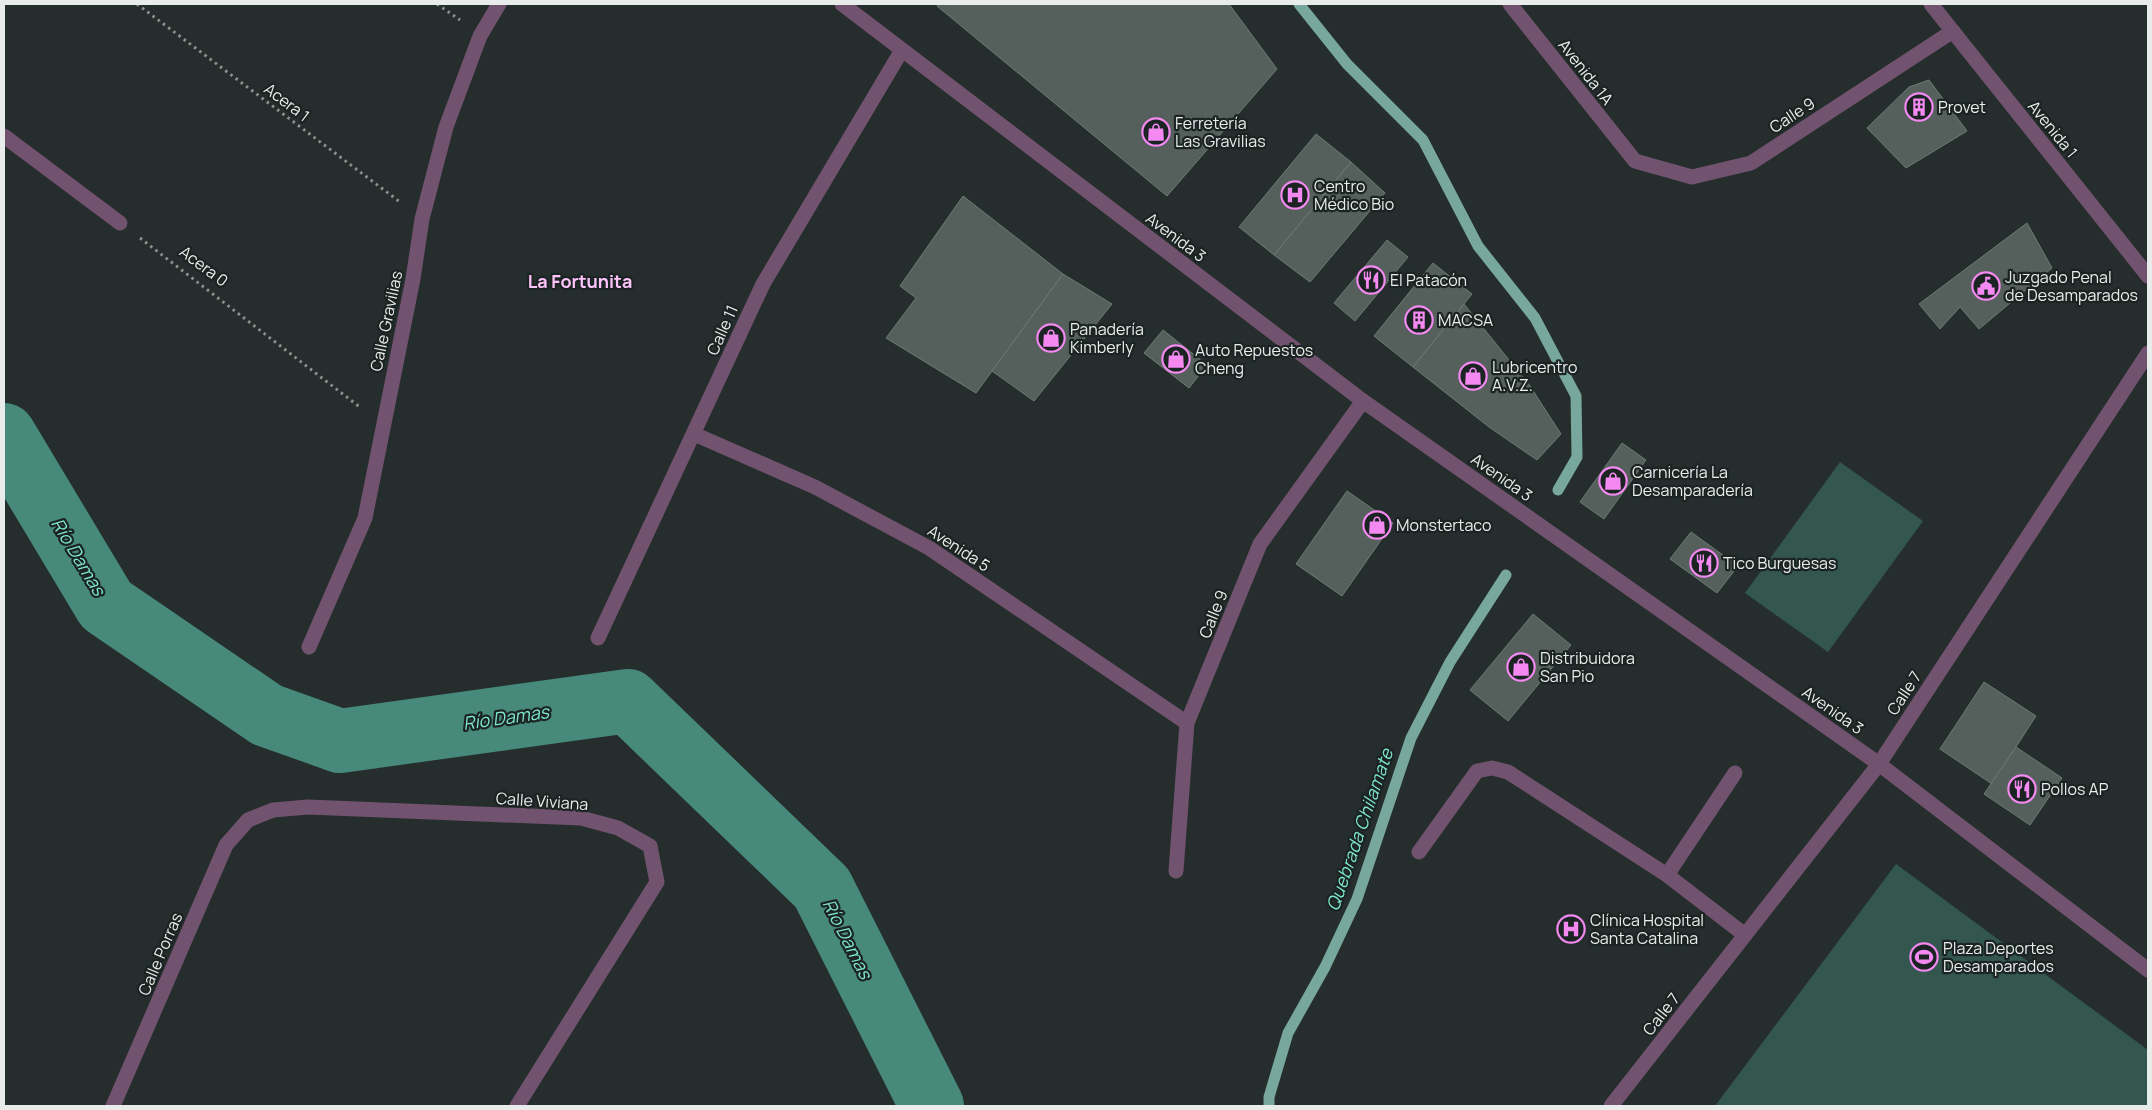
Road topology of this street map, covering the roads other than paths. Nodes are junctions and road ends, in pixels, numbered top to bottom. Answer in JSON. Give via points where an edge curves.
{"nodes":[{"id":1,"x":500,"y":4,"type":"edge"},
{"id":2,"x":842,"y":4,"type":"edge"},
{"id":3,"x":1510,"y":4,"type":"edge"},
{"id":4,"x":1931,"y":4,"type":"edge"},
{"id":5,"x":1953,"y":31,"type":"junction"},
{"id":6,"x":902,"y":50,"type":"junction"},
{"id":7,"x":4,"y":136,"type":"edge"},
{"id":8,"x":1635,"y":162,"type":"joint"},
{"id":9,"x":120,"y":223,"type":"road end"},
{"id":10,"x":2148,"y":276,"type":"edge"},
{"id":11,"x":2148,"y":353,"type":"edge"},
{"id":12,"x":1363,"y":400,"type":"junction"},
{"id":13,"x":694,"y":434,"type":"junction"},
{"id":14,"x":598,"y":638,"type":"dead end"},
{"id":15,"x":309,"y":647,"type":"dead end"},
{"id":16,"x":1187,"y":723,"type":"junction"},
{"id":17,"x":1879,"y":764,"type":"junction"},
{"id":18,"x":1735,"y":773,"type":"dead end"},
{"id":19,"x":248,"y":820,"type":"joint"},
{"id":20,"x":1419,"y":852,"type":"dead end"},
{"id":21,"x":1176,"y":871,"type":"dead end"},
{"id":22,"x":1667,"y":875,"type":"junction"},
{"id":23,"x":1745,"y":935,"type":"junction"},
{"id":24,"x":2148,"y":970,"type":"edge"},
{"id":25,"x":114,"y":1106,"type":"edge"},
{"id":26,"x":517,"y":1106,"type":"edge"},
{"id":27,"x":1611,"y":1106,"type":"edge"}],
"edges":[{"from":1,"to":15,"type":"street","name":"Calle Gravilias","via":[[480,36],[446,127],[422,219],[365,518]]},
{"from":2,"to":6,"type":"street","name":"Avenida 3"},
{"from":3,"to":8,"type":"street","name":"Avenida 1A"},
{"from":4,"to":5,"type":"street","name":"Avenida 1"},
{"from":5,"to":8,"type":"street","name":"Calle 9","via":[[1751,163],[1692,178]]},
{"from":5,"to":10,"type":"street","name":"Avenida 1"},
{"from":6,"to":12,"type":"street","name":"Avenida 3"},
{"from":6,"to":13,"type":"street","name":"Calle 11","via":[[763,284]]},
{"from":7,"to":9,"type":"street"},
{"from":11,"to":17,"type":"street","name":"Calle 7"},
{"from":12,"to":16,"type":"street","name":"Calle 9","via":[[1260,544]]},
{"from":12,"to":17,"type":"street","name":"Avenida 3"},
{"from":13,"to":14,"type":"street","name":"Calle 11"},
{"from":13,"to":16,"type":"street","name":"Avenida 5","via":[[815,487],[929,548]]},
{"from":16,"to":21,"type":"street","name":"Calle 9"},
{"from":17,"to":23,"type":"street","name":"Calle 7"},
{"from":17,"to":24,"type":"street","name":"Avenida 3"},
{"from":18,"to":22,"type":"street"},
{"from":19,"to":25,"type":"street","name":"Calle Porras","via":[[226,845]]},
{"from":19,"to":26,"type":"street","name":"Calle Viviana","via":[[273,810],[308,807],[581,818],[618,828],[650,846],[657,882]]},
{"from":20,"to":22,"type":"street","via":[[1477,771],[1492,768],[1508,772]]},
{"from":22,"to":23,"type":"street"},
{"from":23,"to":27,"type":"street","name":"Calle 7"}]}
